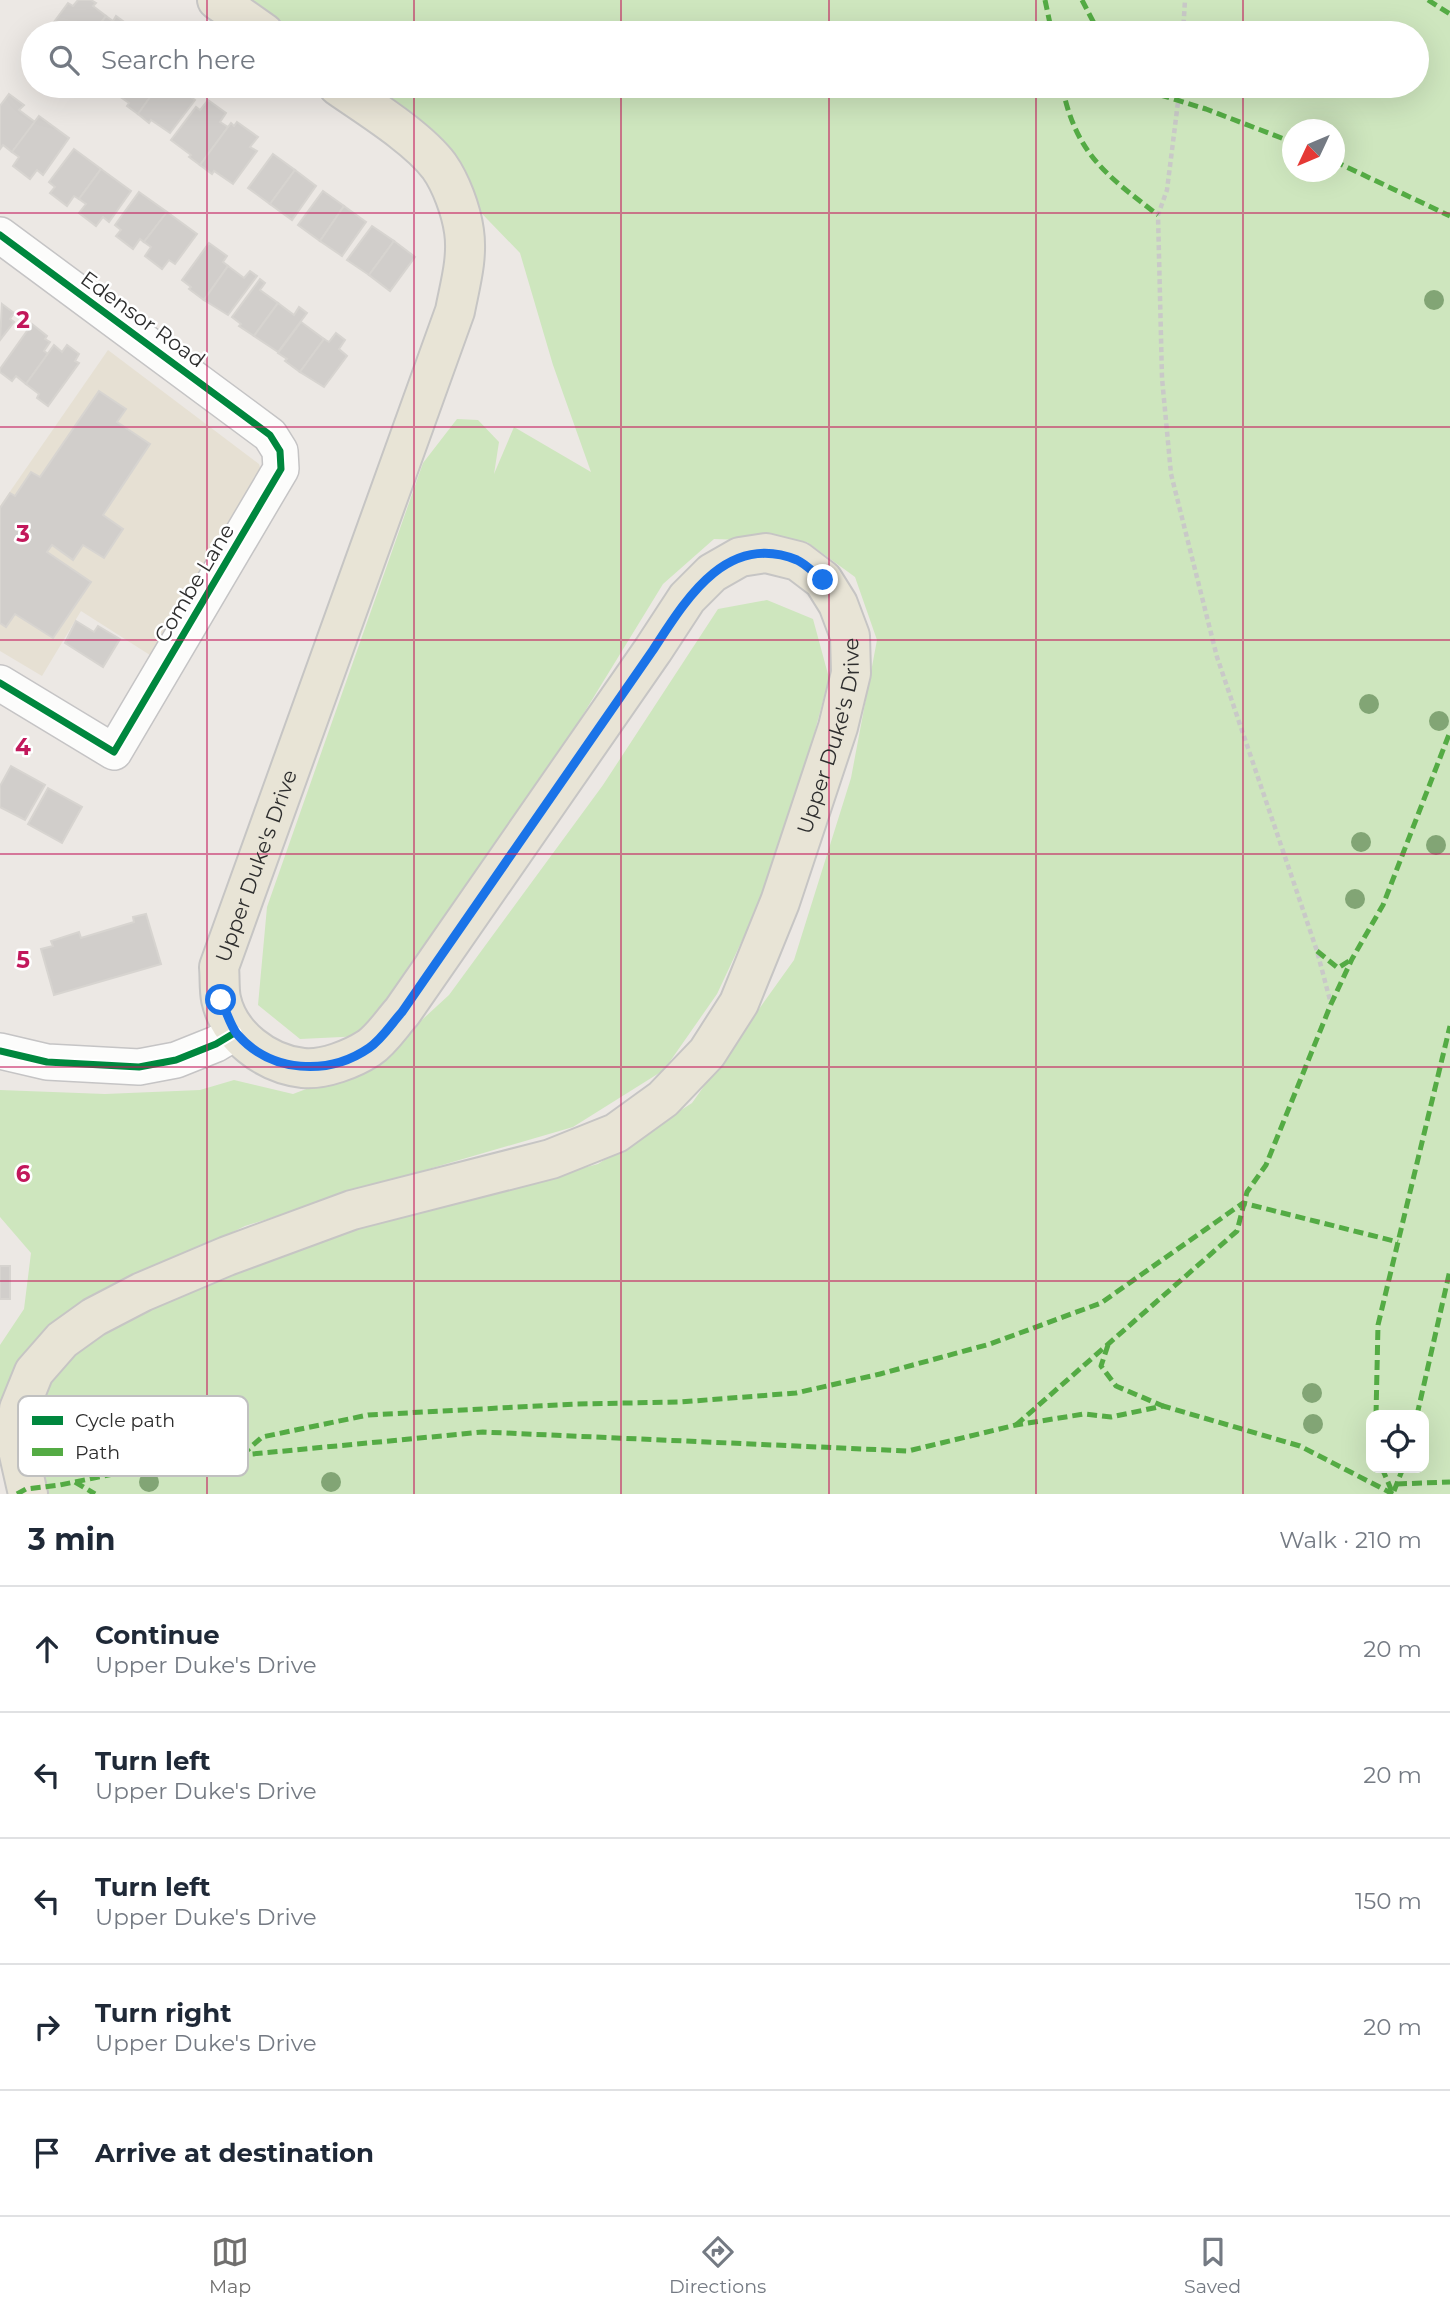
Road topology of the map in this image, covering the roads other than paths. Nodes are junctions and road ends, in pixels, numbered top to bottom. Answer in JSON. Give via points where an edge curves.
{"nodes":[{"id":1,"x":217,"y":0,"type":"edge"},
{"id":2,"x":247,"y":21,"type":"edge"},
{"id":3,"x":355,"y":98,"type":"edge"},
{"id":4,"x":0,"y":235,"type":"edge"},
{"id":5,"x":265,"y":431,"type":"joint"},
{"id":6,"x":0,"y":683,"type":"edge"},
{"id":7,"x":236,"y":1032,"type":"junction"},
{"id":8,"x":0,"y":1051,"type":"edge"},
{"id":9,"x":24,"y":1396,"type":"edge"},
{"id":10,"x":24,"y":1476,"type":"edge"},
{"id":11,"x":28,"y":1494,"type":"edge"}],
"edges":[{"from":1,"to":2,"type":"main road"},
{"from":3,"to":7,"type":"main road","name":"Upper Duke's Drive","via":[[439,166],[464,232],[463,269],[455,311],[219,967],[221,1000]]},
{"from":4,"to":5,"type":"street","name":"Edensor Road"},
{"from":5,"to":6,"type":"street","name":"Combe Lane","via":[[280,451],[281,469],[114,752]]},
{"from":7,"to":8,"type":"street","via":[[176,1060],[139,1067],[47,1062]]},
{"from":7,"to":9,"type":"main road","name":"Upper Duke's Drive","via":[[275,1061],[304,1068],[338,1063],[370,1047],[410,1002],[687,598],[712,573],[740,557],[766,553],[798,561],[823,580],[850,636],[851,673],[838,727],[780,902],[739,1003],[707,1052],[663,1099],[616,1133],[551,1159],[352,1210],[142,1292],[62,1340],[34,1372]]},
{"from":10,"to":11,"type":"main road","name":"Upper Duke's Drive"}]}
